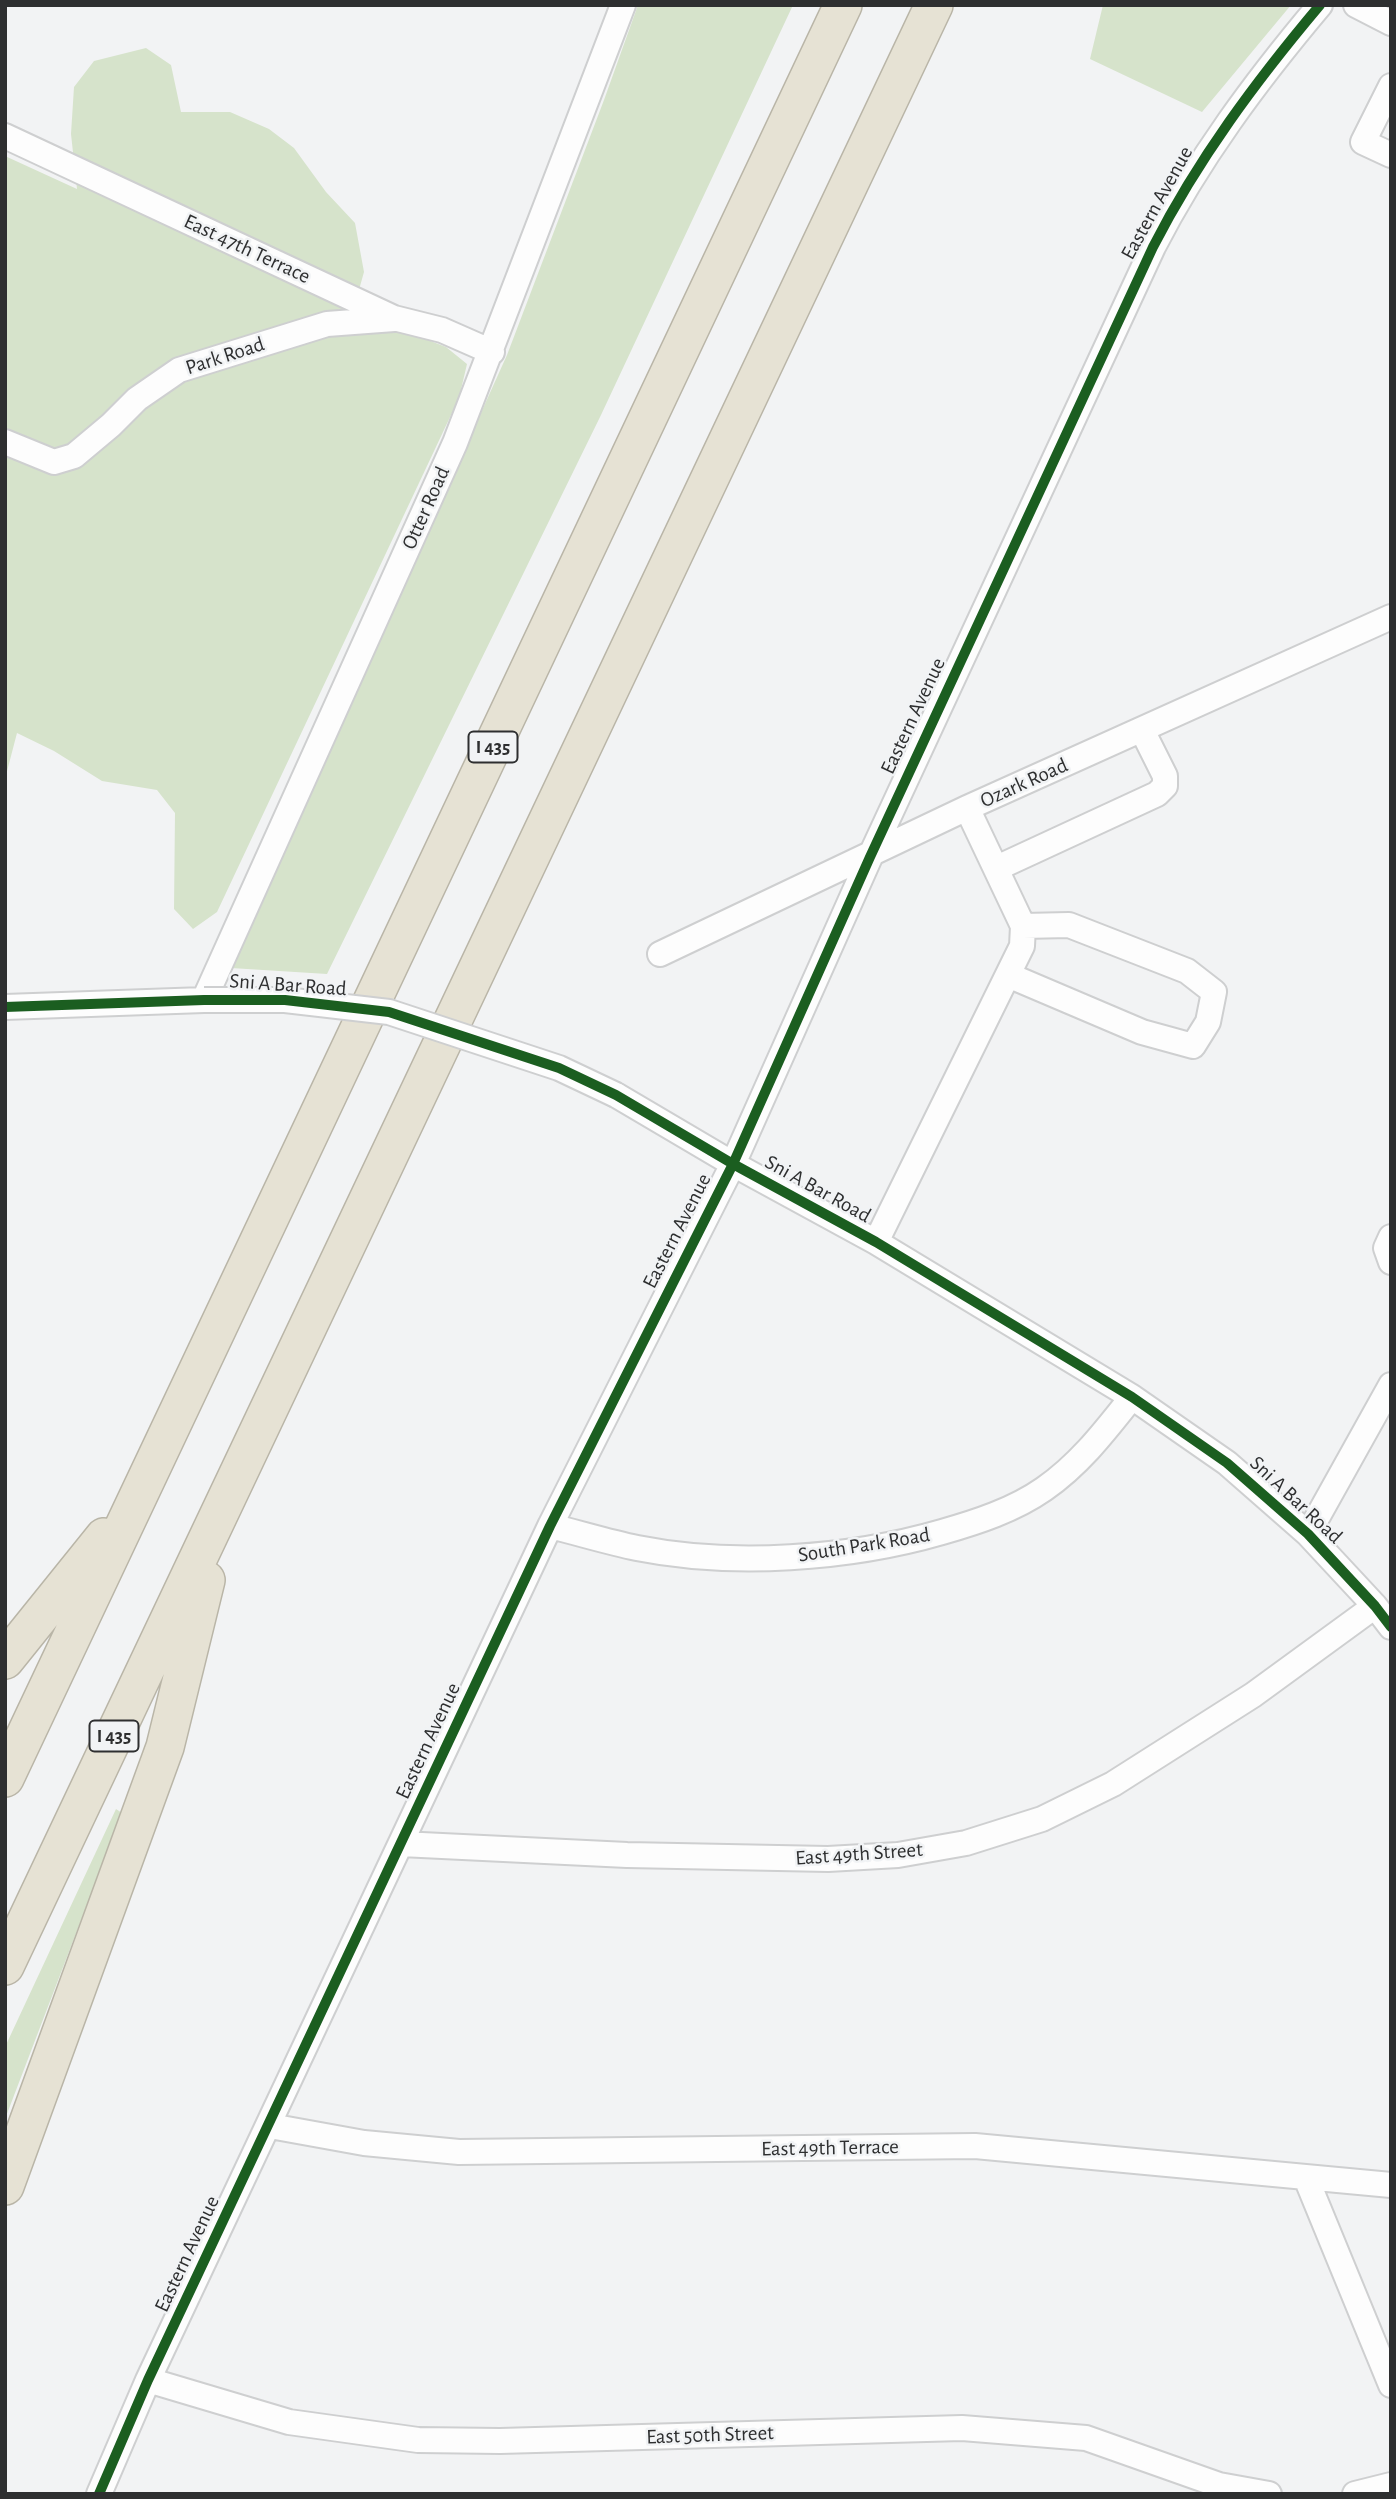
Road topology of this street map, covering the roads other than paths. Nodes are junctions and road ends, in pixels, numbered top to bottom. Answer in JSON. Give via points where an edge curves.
{"nodes":[{"id":1,"x":623,"y":5,"type":"edge"},
{"id":2,"x":844,"y":5,"type":"edge"},
{"id":3,"x":934,"y":5,"type":"edge"},
{"id":4,"x":1320,"y":5,"type":"edge"},
{"id":5,"x":1356,"y":5,"type":"edge"},
{"id":6,"x":1391,"y":23,"type":"edge"},
{"id":7,"x":1391,"y":86,"type":"edge"},
{"id":8,"x":5,"y":136,"type":"edge"},
{"id":9,"x":1391,"y":155,"type":"edge"},
{"id":10,"x":394,"y":318,"type":"junction"},
{"id":11,"x":492,"y":352,"type":"junction"},
{"id":12,"x":5,"y":442,"type":"edge"},
{"id":13,"x":1391,"y":618,"type":"edge"},
{"id":14,"x":1142,"y":730,"type":"junction"},
{"id":15,"x":967,"y":808,"type":"junction"},
{"id":16,"x":870,"y":857,"type":"junction"},
{"id":17,"x":997,"y":868,"type":"junction"},
{"id":18,"x":1023,"y":926,"type":"junction"},
{"id":19,"x":660,"y":954,"type":"dead end"},
{"id":20,"x":1008,"y":975,"type":"junction"},
{"id":21,"x":204,"y":1000,"type":"junction"},
{"id":22,"x":5,"y":1007,"type":"edge"},
{"id":23,"x":733,"y":1164,"type":"junction"},
{"id":24,"x":1391,"y":1237,"type":"edge"},
{"id":25,"x":876,"y":1242,"type":"junction"},
{"id":26,"x":1391,"y":1262,"type":"edge"},
{"id":27,"x":1391,"y":1385,"type":"edge"},
{"id":28,"x":1132,"y":1397,"type":"junction"},
{"id":29,"x":142,"y":1490,"type":"junction"},
{"id":30,"x":223,"y":1505,"type":"junction"},
{"id":31,"x":550,"y":1526,"type":"junction"},
{"id":32,"x":1308,"y":1534,"type":"junction"},
{"id":33,"x":1375,"y":1606,"type":"junction"},
{"id":34,"x":1391,"y":1627,"type":"edge"},
{"id":35,"x":5,"y":1660,"type":"edge"},
{"id":36,"x":5,"y":1778,"type":"edge"},
{"id":37,"x":401,"y":1844,"type":"junction"},
{"id":38,"x":5,"y":1966,"type":"edge"},
{"id":39,"x":270,"y":2126,"type":"junction"},
{"id":40,"x":1306,"y":2178,"type":"junction"},
{"id":41,"x":1391,"y":2185,"type":"edge"},
{"id":42,"x":5,"y":2186,"type":"edge"},
{"id":43,"x":148,"y":2381,"type":"junction"},
{"id":44,"x":1391,"y":2385,"type":"edge"},
{"id":45,"x":1391,"y":2485,"type":"edge"},
{"id":46,"x":100,"y":2494,"type":"edge"},
{"id":47,"x":1269,"y":2494,"type":"edge"},
{"id":48,"x":1354,"y":2494,"type":"edge"}],
"edges":[{"from":1,"to":11,"type":"street","name":"Otter Road"},
{"from":2,"to":29,"type":"highway","number":"I 435"},
{"from":3,"to":30,"type":"highway","number":"I 435"},
{"from":4,"to":16,"type":"street","name":"Eastern Avenue","via":[[1218,135],[1163,227]]},
{"from":5,"to":6,"type":"street"},
{"from":7,"to":9,"type":"street","via":[[1363,142]]},
{"from":8,"to":10,"type":"street","name":"East 47th Terrace"},
{"from":10,"to":11,"type":"street","name":"East 47th Terrace","via":[[442,330]]},
{"from":10,"to":12,"type":"street","name":"Park Road","via":[[327,324],[179,370],[137,399],[74,456],[54,462]]},
{"from":11,"to":21,"type":"street","name":"Otter Road"},
{"from":13,"to":14,"type":"street","name":"Ozark Road"},
{"from":14,"to":15,"type":"street","name":"Ozark Road"},
{"from":14,"to":17,"type":"street","via":[[1165,776],[1165,786],[1157,794]]},
{"from":15,"to":16,"type":"street","name":"Ozark Road"},
{"from":15,"to":17,"type":"street"},
{"from":16,"to":19,"type":"street","name":"Ozark Road"},
{"from":16,"to":23,"type":"street","name":"Eastern Avenue"},
{"from":17,"to":18,"type":"street"},
{"from":18,"to":20,"type":"street","via":[[1023,946]]},
{"from":18,"to":20,"type":"street","via":[[1069,925],[1187,971],[1214,992],[1208,1022],[1193,1046],[1142,1032]]},
{"from":20,"to":25,"type":"street"},
{"from":21,"to":22,"type":"street","name":"Sni A Bar Road"},
{"from":21,"to":23,"type":"street","name":"Sni A Bar Road","bridge":true,"via":[[285,1000],[389,1012],[559,1068],[616,1095]]},
{"from":23,"to":25,"type":"street","name":"Sni A Bar Road"},
{"from":23,"to":31,"type":"street","name":"Eastern Avenue"},
{"from":24,"to":26,"type":"street","via":[[1386,1248]]},
{"from":25,"to":28,"type":"street","name":"Sni A Bar Road"},
{"from":27,"to":32,"type":"street"},
{"from":28,"to":31,"type":"street","name":"South Park Road","via":[[1091,1451],[1044,1490],[989,1518],[908,1542],[811,1556],[725,1558],[639,1548]]},
{"from":28,"to":32,"type":"street","name":"Sni A Bar Road","via":[[1227,1463]]},
{"from":29,"to":35,"type":"highway"},
{"from":29,"to":36,"type":"highway","number":"I 435"},
{"from":30,"to":38,"type":"highway","number":"I 435"},
{"from":30,"to":42,"type":"highway","via":[[165,1747]]},
{"from":31,"to":37,"type":"street","name":"Eastern Avenue"},
{"from":32,"to":33,"type":"street","name":"Sni A Bar Road"},
{"from":33,"to":34,"type":"street","name":"Sni A Bar Road"},
{"from":33,"to":37,"type":"street","name":"East 49th Street","via":[[1253,1695],[1114,1784],[1042,1819],[966,1843],[898,1855],[828,1859]]},
{"from":37,"to":39,"type":"street","name":"Eastern Avenue"},
{"from":39,"to":40,"type":"street","name":"East 49th Terrace","via":[[364,2143],[459,2152],[975,2146]]},
{"from":39,"to":43,"type":"street","name":"Eastern Avenue"},
{"from":40,"to":41,"type":"street","name":"East 49th Terrace"},
{"from":40,"to":44,"type":"street"},
{"from":43,"to":46,"type":"street","name":"Eastern Avenue"},
{"from":43,"to":47,"type":"street","name":"East 50th Street","via":[[289,2422],[418,2440],[962,2428],[1086,2438],[1219,2485]]},
{"from":45,"to":48,"type":"street"}]}
